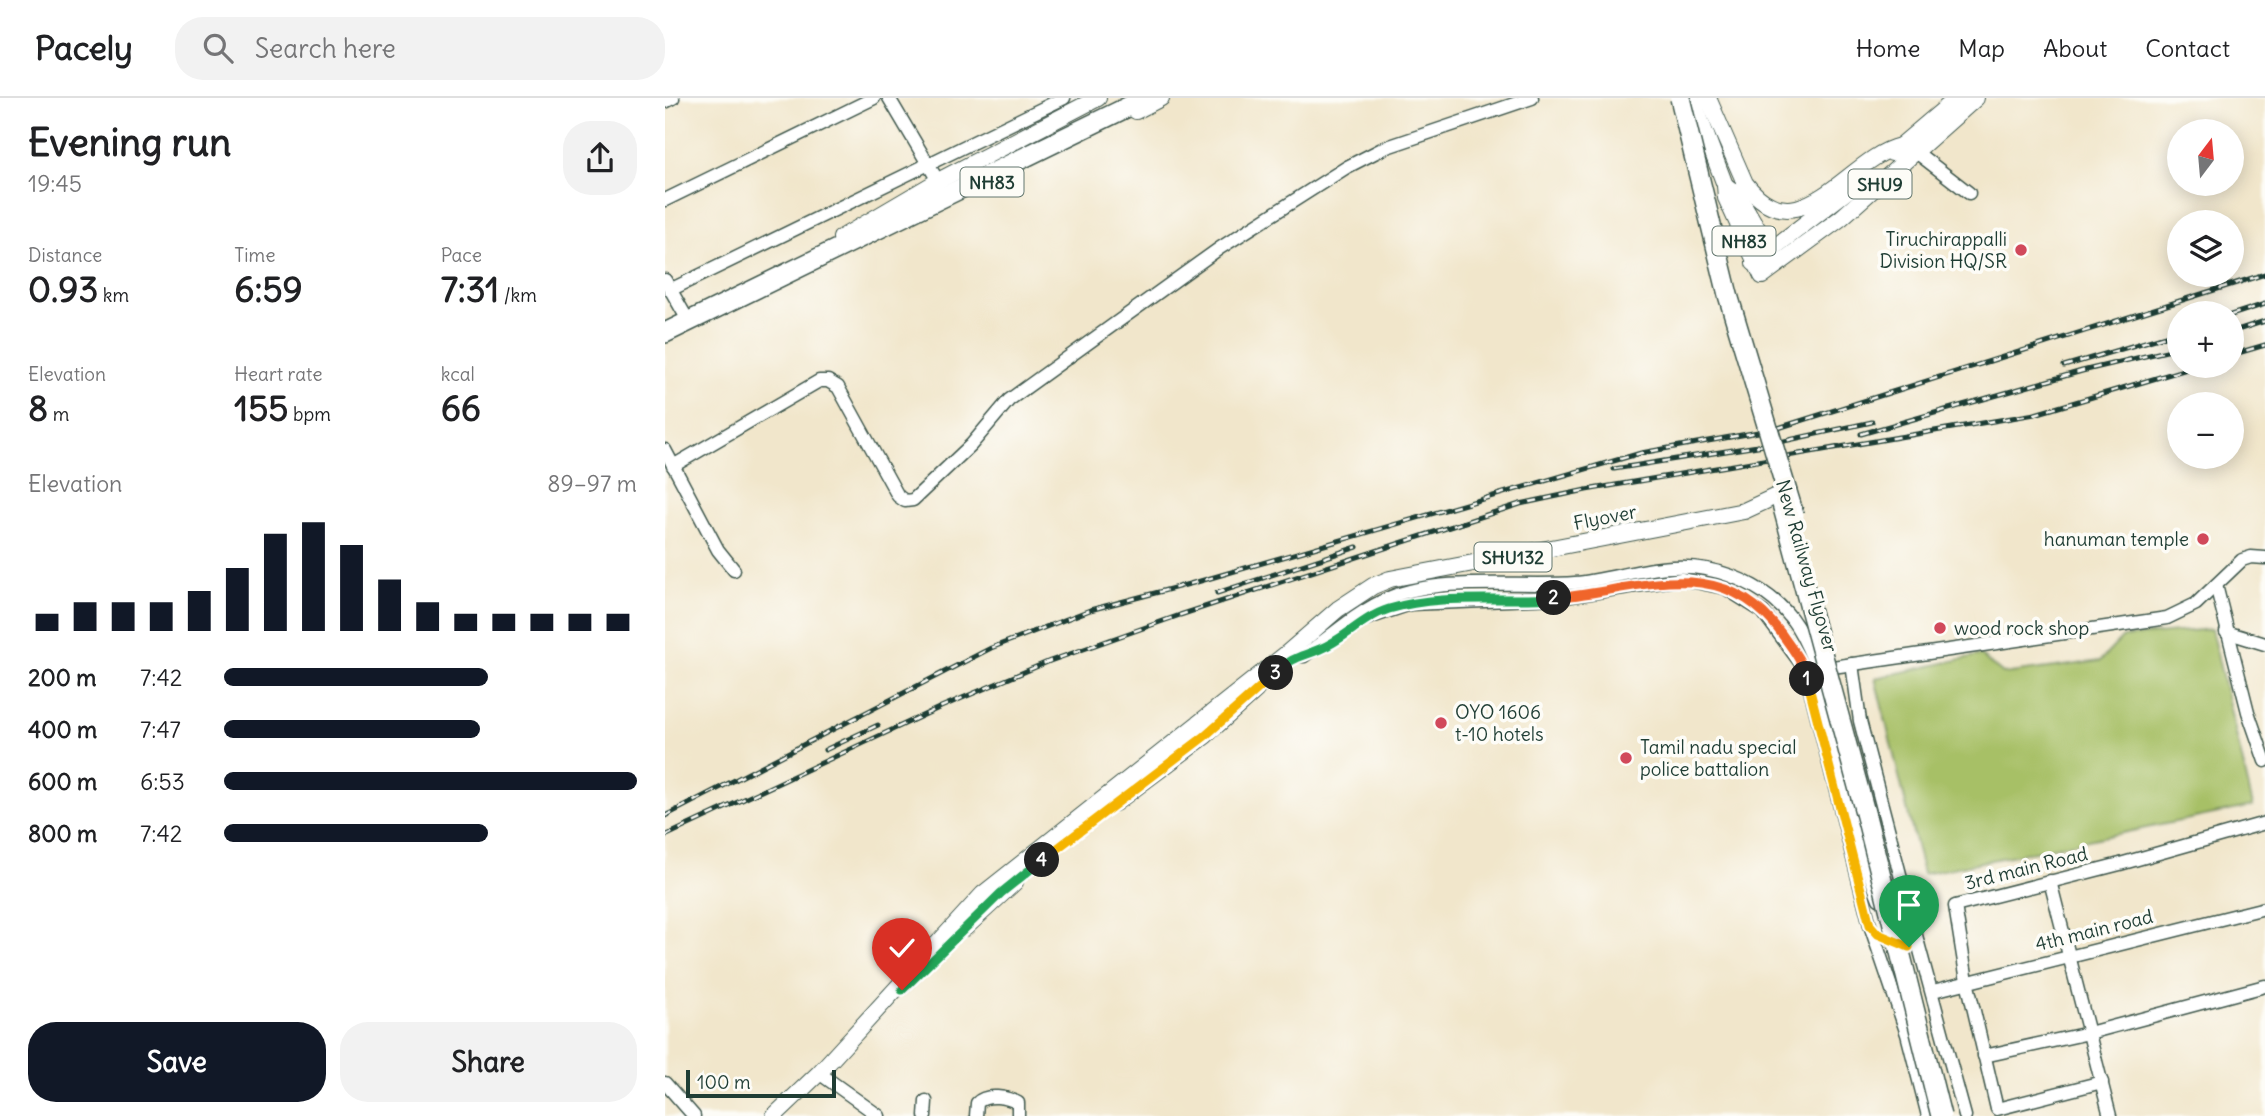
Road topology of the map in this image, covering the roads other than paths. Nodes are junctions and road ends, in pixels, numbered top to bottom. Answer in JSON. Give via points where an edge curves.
{"nodes":[{"id":1,"x":673,"y":98,"type":"edge"},
{"id":2,"x":874,"y":98,"type":"edge"},
{"id":3,"x":889,"y":98,"type":"edge"},
{"id":4,"x":1063,"y":98,"type":"edge"},
{"id":5,"x":1098,"y":98,"type":"edge"},
{"id":6,"x":1133,"y":98,"type":"edge"},
{"id":7,"x":1146,"y":98,"type":"edge"},
{"id":8,"x":1161,"y":98,"type":"edge"},
{"id":9,"x":1532,"y":98,"type":"edge"},
{"id":10,"x":1671,"y":98,"type":"edge"},
{"id":11,"x":1680,"y":98,"type":"edge"},
{"id":12,"x":1692,"y":98,"type":"edge"},
{"id":13,"x":1708,"y":98,"type":"edge"},
{"id":14,"x":1957,"y":98,"type":"edge"},
{"id":15,"x":1976,"y":98,"type":"edge"},
{"id":16,"x":665,"y":102,"type":"edge"},
{"id":17,"x":1908,"y":149,"type":"junction"},
{"id":18,"x":929,"y":165,"type":"junction"},
{"id":19,"x":938,"y":181,"type":"junction"},
{"id":20,"x":1725,"y":185,"type":"junction"},
{"id":21,"x":1969,"y":193,"type":"dead end"},
{"id":22,"x":665,"y":200,"type":"edge"},
{"id":23,"x":852,"y":239,"type":"junction"},
{"id":24,"x":818,"y":255,"type":"junction"},
{"id":25,"x":1775,"y":260,"type":"junction"},
{"id":26,"x":667,"y":285,"type":"edge"},
{"id":27,"x":686,"y":316,"type":"junction"},
{"id":28,"x":665,"y":319,"type":"edge"},
{"id":29,"x":665,"y":333,"type":"edge"},
{"id":30,"x":665,"y":450,"type":"edge"},
{"id":31,"x":673,"y":466,"type":"junction"},
{"id":32,"x":1784,"y":498,"type":"junction"},
{"id":33,"x":2265,"y":558,"type":"edge"},
{"id":34,"x":734,"y":570,"type":"dead end"},
{"id":35,"x":2216,"y":585,"type":"junction"},
{"id":36,"x":2226,"y":632,"type":"junction"},
{"id":37,"x":2265,"y":644,"type":"edge"},
{"id":38,"x":1299,"y":649,"type":"junction"},
{"id":39,"x":1852,"y":664,"type":"junction"},
{"id":40,"x":1811,"y":669,"type":"junction"},
{"id":41,"x":2265,"y":761,"type":"edge"},
{"id":42,"x":2265,"y":823,"type":"edge"},
{"id":43,"x":2050,"y":881,"type":"junction"},
{"id":44,"x":2265,"y":908,"type":"edge"},
{"id":45,"x":1870,"y":925,"type":"junction"},
{"id":46,"x":1918,"y":945,"type":"junction"},
{"id":47,"x":2069,"y":956,"type":"junction"},
{"id":48,"x":1967,"y":981,"type":"junction"},
{"id":49,"x":2265,"y":986,"type":"edge"},
{"id":50,"x":1933,"y":991,"type":"junction"},
{"id":51,"x":2089,"y":1033,"type":"junction"},
{"id":52,"x":1984,"y":1056,"type":"junction"},
{"id":53,"x":821,"y":1075,"type":"junction"},
{"id":54,"x":2102,"y":1082,"type":"junction"},
{"id":55,"x":665,"y":1083,"type":"edge"},
{"id":56,"x":926,"y":1101,"type":"dead end"},
{"id":57,"x":694,"y":1116,"type":"edge"},
{"id":58,"x":774,"y":1116,"type":"edge"},
{"id":59,"x":784,"y":1116,"type":"edge"},
{"id":60,"x":879,"y":1116,"type":"edge"},
{"id":61,"x":925,"y":1116,"type":"edge"},
{"id":62,"x":976,"y":1116,"type":"edge"},
{"id":63,"x":1019,"y":1116,"type":"edge"},
{"id":64,"x":1928,"y":1116,"type":"edge"},
{"id":65,"x":1941,"y":1116,"type":"edge"},
{"id":66,"x":1952,"y":1116,"type":"edge"},
{"id":67,"x":1965,"y":1116,"type":"edge"},
{"id":68,"x":2111,"y":1116,"type":"edge"}],
"edges":[{"from":1,"to":16,"type":"street"},
{"from":2,"to":22,"type":"street"},
{"from":3,"to":18,"type":"street"},
{"from":4,"to":18,"type":"street"},
{"from":5,"to":19,"type":"main road"},
{"from":6,"to":23,"type":"highway","number":"NH83"},
{"from":7,"to":23,"type":"highway","number":"NH83"},
{"from":8,"to":24,"type":"main road","number":"NH83","via":[[879,238],[842,254]]},
{"from":9,"to":31,"type":"street","via":[[1384,148],[1220,248],[1009,400],[971,445],[913,500],[898,496],[838,387],[828,381]]},
{"from":10,"to":32,"type":"highway","name":"New Railway Flyover","via":[[1724,306]]},
{"from":11,"to":32,"type":"highway","name":"New Railway Flyover","bridge":true},
{"from":12,"to":20,"type":"main road"},
{"from":13,"to":17,"type":"main road","via":[[1745,183],[1753,194],[1775,206],[1797,208],[1816,202],[1883,150]]},
{"from":14,"to":17,"type":"main road","number":"SHU9"},
{"from":15,"to":17,"type":"main road","number":"SHU9"},
{"from":17,"to":21,"type":"street"},
{"from":17,"to":25,"type":"main road","number":"SHU9"},
{"from":18,"to":19,"type":"street"},
{"from":18,"to":26,"type":"street"},
{"from":19,"to":24,"type":"main road"},
{"from":20,"to":25,"type":"main road","via":[[1738,195]]},
{"from":20,"to":25,"type":"main road","number":"NH83","via":[[1725,198],[1762,276]]},
{"from":23,"to":24,"type":"highway"},
{"from":24,"to":27,"type":"highway","number":"NH83"},
{"from":26,"to":27,"type":"street"},
{"from":27,"to":28,"type":"highway","number":"NH83"},
{"from":27,"to":29,"type":"highway","number":"NH83"},
{"from":30,"to":31,"type":"street"},
{"from":31,"to":34,"type":"street","via":[[718,550]]},
{"from":32,"to":38,"type":"main road","name":"Flyover","via":[[1745,517],[1679,532],[1393,586],[1358,602]]},
{"from":32,"to":65,"type":"highway","name":"New Railway Flyover","bridge":true},
{"from":32,"to":66,"type":"highway","name":"New Railway Flyover","bridge":true,"via":[[1805,554]]},
{"from":33,"to":35,"type":"street","via":[[2242,560]]},
{"from":35,"to":36,"type":"street"},
{"from":35,"to":39,"type":"street","via":[[2196,604],[2167,618]]},
{"from":36,"to":37,"type":"street"},
{"from":36,"to":41,"type":"street"},
{"from":38,"to":40,"type":"street","via":[[1318,650],[1370,617],[1411,604],[1558,598],[1681,579],[1725,588],[1763,611]]},
{"from":38,"to":53,"type":"main road","name":"Flyover","via":[[983,894]]},
{"from":39,"to":40,"type":"street"},
{"from":39,"to":46,"type":"street","via":[[1860,721]]},
{"from":40,"to":45,"type":"street"},
{"from":40,"to":46,"type":"street","via":[[1872,883],[1882,907]]},
{"from":42,"to":43,"type":"street","name":"3rd main Road"},
{"from":43,"to":47,"type":"street"},
{"from":43,"to":48,"type":"street","name":"3rd main Road","via":[[1955,906]]},
{"from":44,"to":47,"type":"street","name":"4th main road"},
{"from":45,"to":46,"type":"street","via":[[1878,934],[1909,947]]},
{"from":45,"to":64,"type":"street","via":[[1907,1034]]},
{"from":46,"to":50,"type":"street"},
{"from":47,"to":48,"type":"street","name":"4th main road"},
{"from":47,"to":51,"type":"street"},
{"from":48,"to":50,"type":"street","name":"4th main road"},
{"from":48,"to":52,"type":"street","name":"3rd main Road"},
{"from":49,"to":51,"type":"street"},
{"from":50,"to":67,"type":"street"},
{"from":51,"to":52,"type":"street"},
{"from":51,"to":54,"type":"street"},
{"from":52,"to":54,"type":"street","name":"3rd main Road","via":[[1997,1109]]},
{"from":53,"to":58,"type":"main road"},
{"from":53,"to":59,"type":"main road"},
{"from":53,"to":60,"type":"street"},
{"from":54,"to":68,"type":"street"},
{"from":55,"to":57,"type":"street"},
{"from":56,"to":61,"type":"street"},
{"from":62,"to":63,"type":"street","via":[[978,1102],[987,1097],[1013,1100],[1018,1103]]}]}
